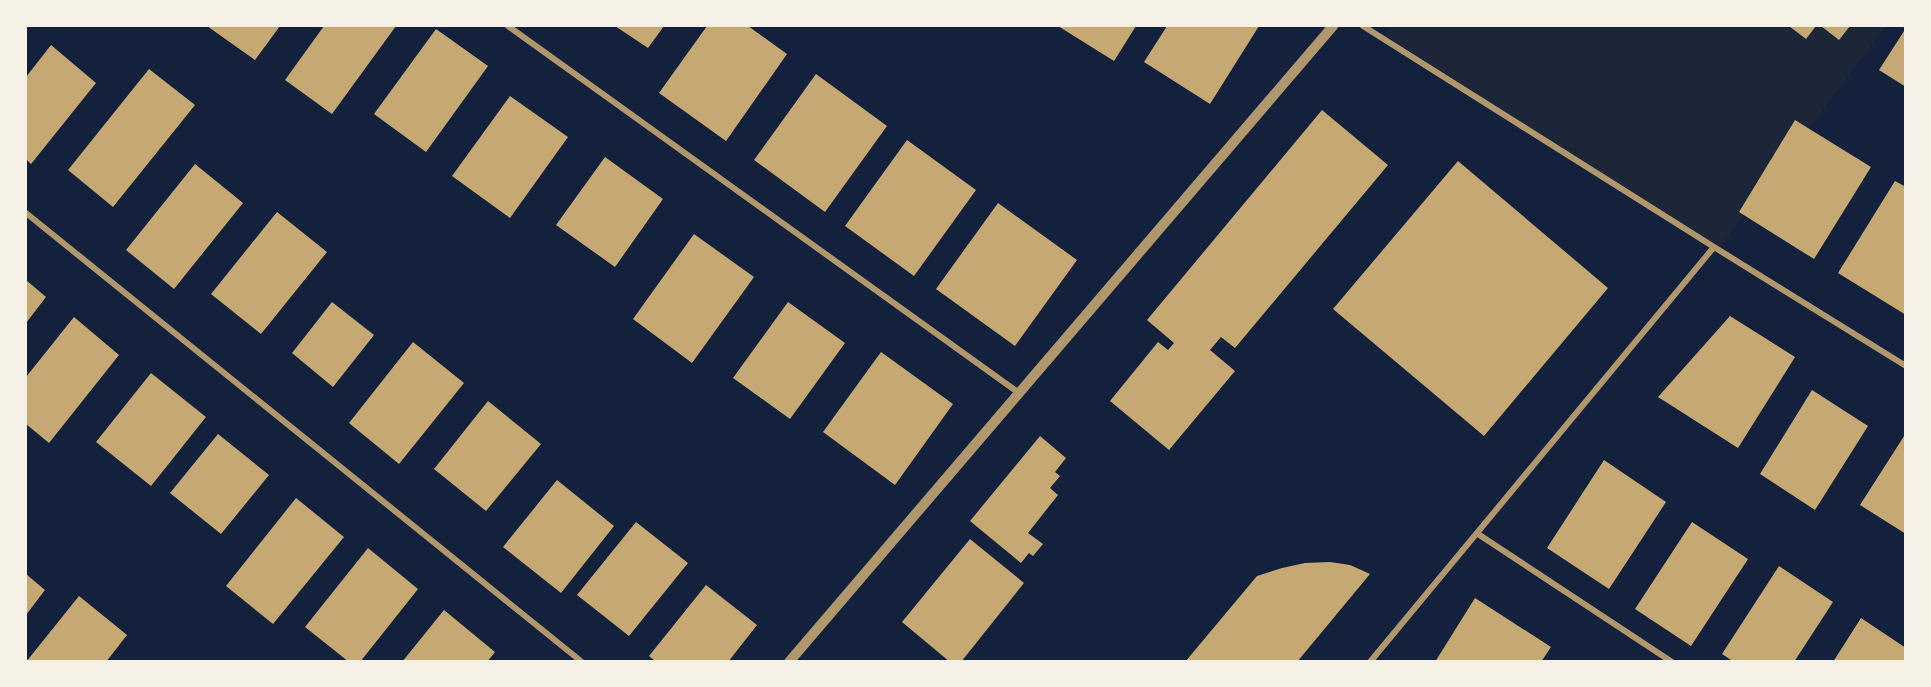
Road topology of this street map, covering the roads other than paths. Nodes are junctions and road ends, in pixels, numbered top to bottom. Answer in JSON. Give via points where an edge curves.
{"nodes":[{"id":1,"x":508,"y":26,"type":"edge"},
{"id":2,"x":1333,"y":26,"type":"edge"},
{"id":3,"x":1363,"y":26,"type":"edge"},
{"id":4,"x":26,"y":213,"type":"edge"},
{"id":5,"x":1714,"y":248,"type":"junction"},
{"id":6,"x":1905,"y":366,"type":"edge"},
{"id":7,"x":1019,"y":393,"type":"junction"},
{"id":8,"x":1478,"y":534,"type":"junction"},
{"id":9,"x":582,"y":662,"type":"edge"},
{"id":10,"x":789,"y":662,"type":"edge"},
{"id":11,"x":1370,"y":662,"type":"edge"},
{"id":12,"x":1672,"y":662,"type":"edge"}],
"edges":[{"from":1,"to":7,"type":"street"},
{"from":2,"to":7,"type":"street"},
{"from":3,"to":5,"type":"street"},
{"from":4,"to":9,"type":"street"},
{"from":5,"to":6,"type":"street"},
{"from":5,"to":8,"type":"street"},
{"from":7,"to":10,"type":"street"},
{"from":8,"to":11,"type":"street"},
{"from":8,"to":12,"type":"street"}]}
